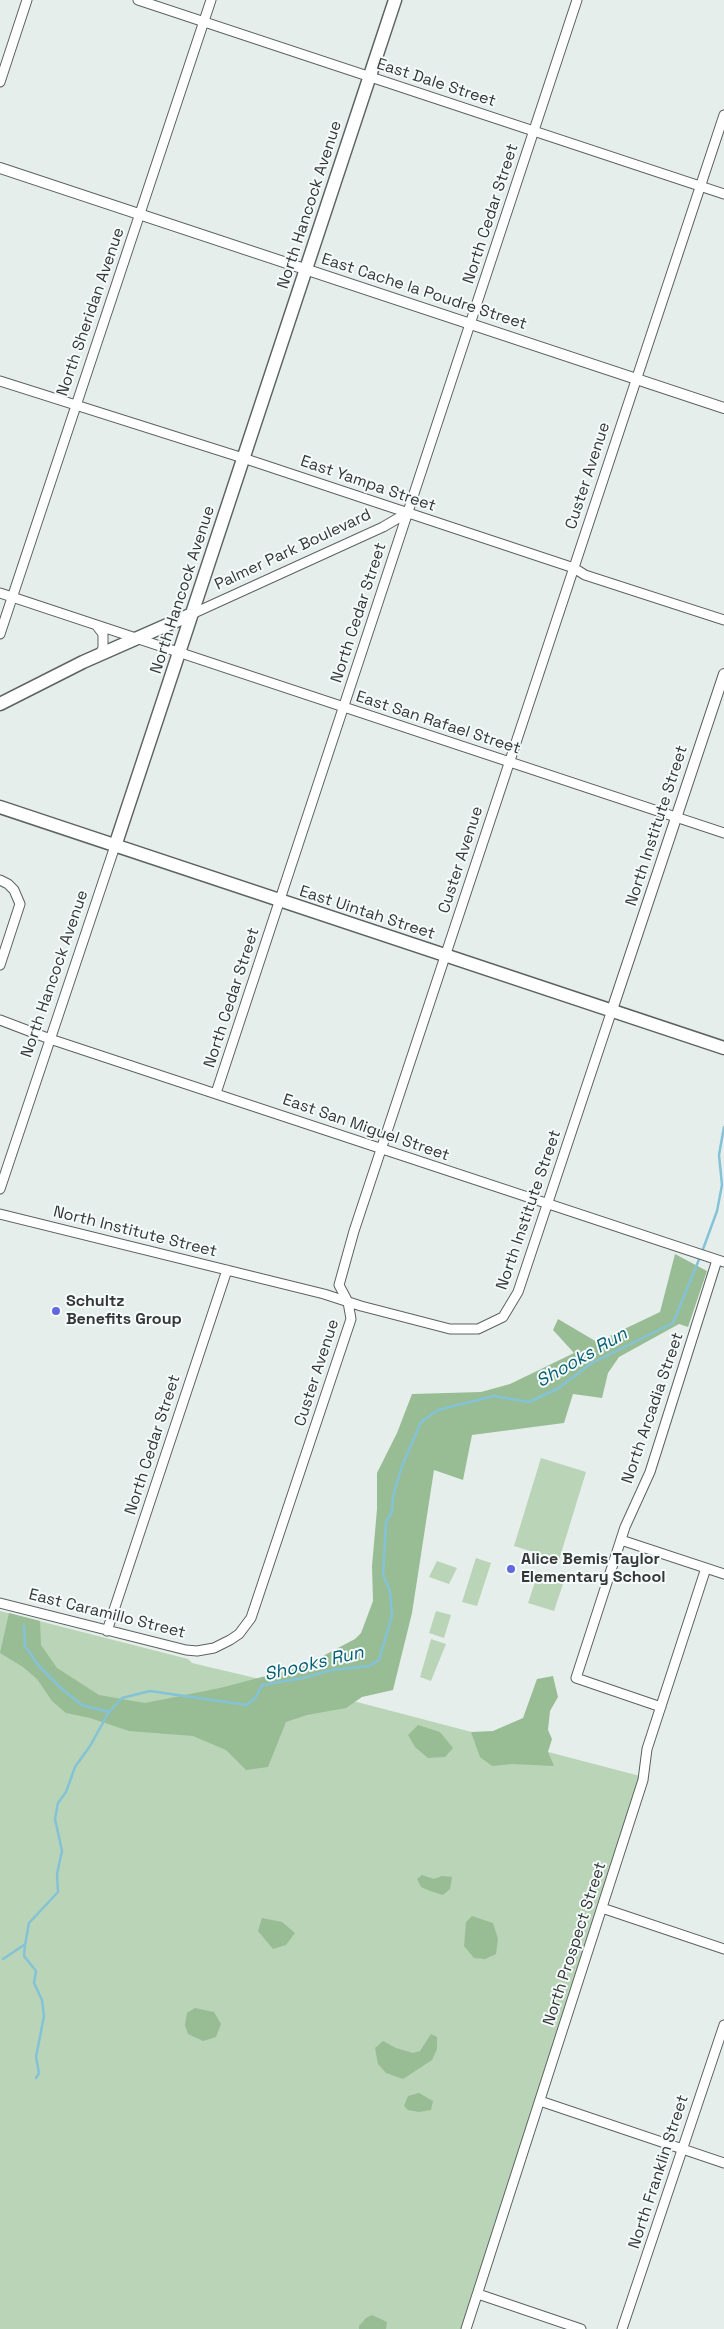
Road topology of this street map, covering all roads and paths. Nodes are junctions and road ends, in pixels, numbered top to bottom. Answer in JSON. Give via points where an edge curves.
{"nodes":[{"id":1,"x":27,"y":0,"type":"edge"},
{"id":2,"x":138,"y":0,"type":"edge"},
{"id":3,"x":211,"y":0,"type":"edge"},
{"id":4,"x":395,"y":0,"type":"edge"},
{"id":5,"x":577,"y":0,"type":"edge"},
{"id":6,"x":204,"y":22,"type":"junction"},
{"id":7,"x":369,"y":77,"type":"junction"},
{"id":8,"x":0,"y":82,"type":"edge"},
{"id":9,"x":724,"y":115,"type":"edge"},
{"id":10,"x":535,"y":132,"type":"junction"},
{"id":11,"x":0,"y":168,"type":"edge"},
{"id":12,"x":700,"y":187,"type":"junction"},
{"id":13,"x":724,"y":194,"type":"edge"},
{"id":14,"x":140,"y":214,"type":"junction"},
{"id":15,"x":306,"y":269,"type":"junction"},
{"id":16,"x":471,"y":324,"type":"junction"},
{"id":17,"x":635,"y":379,"type":"junction"},
{"id":18,"x":0,"y":381,"type":"edge"},
{"id":19,"x":76,"y":405,"type":"junction"},
{"id":20,"x":724,"y":408,"type":"edge"},
{"id":21,"x":243,"y":458,"type":"junction"},
{"id":22,"x":407,"y":513,"type":"junction"},
{"id":23,"x":574,"y":568,"type":"junction"},
{"id":24,"x":0,"y":593,"type":"edge"},
{"id":25,"x":12,"y":597,"type":"junction"},
{"id":26,"x":192,"y":614,"type":"junction"},
{"id":27,"x":724,"y":620,"type":"edge"},
{"id":28,"x":97,"y":626,"type":"junction"},
{"id":29,"x":0,"y":634,"type":"edge"},
{"id":30,"x":135,"y":638,"type":"junction"},
{"id":31,"x":180,"y":653,"type":"junction"},
{"id":32,"x":100,"y":654,"type":"junction"},
{"id":33,"x":724,"y":674,"type":"edge"},
{"id":34,"x":0,"y":704,"type":"edge"},
{"id":35,"x":344,"y":707,"type":"junction"},
{"id":36,"x":509,"y":762,"type":"junction"},
{"id":37,"x":0,"y":807,"type":"edge"},
{"id":38,"x":676,"y":818,"type":"junction"},
{"id":39,"x":724,"y":833,"type":"edge"},
{"id":40,"x":115,"y":846,"type":"junction"},
{"id":41,"x":0,"y":880,"type":"edge"},
{"id":42,"x":280,"y":901,"type":"junction"},
{"id":43,"x":445,"y":956,"type":"junction"},
{"id":44,"x":0,"y":964,"type":"edge"},
{"id":45,"x":612,"y":1010,"type":"junction"},
{"id":46,"x":0,"y":1020,"type":"edge"},
{"id":47,"x":50,"y":1039,"type":"junction"},
{"id":48,"x":723,"y":1046,"type":"edge"},
{"id":49,"x":216,"y":1093,"type":"junction"},
{"id":50,"x":381,"y":1148,"type":"junction"},
{"id":51,"x":4,"y":1163,"type":"edge"},
{"id":52,"x":0,"y":1189,"type":"edge"},
{"id":53,"x":547,"y":1204,"type":"junction"},
{"id":54,"x":0,"y":1214,"type":"edge"},
{"id":55,"x":721,"y":1261,"type":"edge"},
{"id":56,"x":227,"y":1270,"type":"junction"},
{"id":57,"x":348,"y":1302,"type":"junction"},
{"id":58,"x":621,"y":1540,"type":"junction"},
{"id":59,"x":706,"y":1568,"type":"junction"},
{"id":60,"x":724,"y":1574,"type":"edge"},
{"id":61,"x":0,"y":1603,"type":"edge"},
{"id":62,"x":107,"y":1630,"type":"junction"},
{"id":63,"x":206,"y":1650,"type":"joint"},
{"id":64,"x":661,"y":1707,"type":"junction"},
{"id":65,"x":602,"y":1908,"type":"junction"},
{"id":66,"x":724,"y":1949,"type":"edge"},
{"id":67,"x":724,"y":2025,"type":"edge"},
{"id":68,"x":540,"y":2101,"type":"junction"},
{"id":69,"x":683,"y":2149,"type":"junction"},
{"id":70,"x":724,"y":2163,"type":"edge"},
{"id":71,"x":478,"y":2294,"type":"junction"},
{"id":72,"x":466,"y":2329,"type":"edge"},
{"id":73,"x":581,"y":2329,"type":"edge"},
{"id":74,"x":622,"y":2329,"type":"edge"}],
"edges":[{"from":1,"to":8,"type":"street"},
{"from":2,"to":6,"type":"street","name":"East Dale Street"},
{"from":3,"to":6,"type":"street","name":"North Sheridan Avenue"},
{"from":4,"to":7,"type":"main road","name":"North Hancock Avenue"},
{"from":5,"to":10,"type":"street","name":"North Cedar Street"},
{"from":6,"to":7,"type":"street","name":"East Dale Street"},
{"from":6,"to":14,"type":"street","name":"North Sheridan Avenue"},
{"from":7,"to":10,"type":"street","name":"East Dale Street"},
{"from":7,"to":15,"type":"main road","name":"North Hancock Avenue"},
{"from":9,"to":12,"type":"street","name":"Custer Avenue"},
{"from":10,"to":12,"type":"street","name":"East Dale Street"},
{"from":10,"to":16,"type":"street","name":"North Cedar Street"},
{"from":11,"to":14,"type":"street","name":"East Cache la Poudre Street"},
{"from":12,"to":13,"type":"street","name":"East Dale Street"},
{"from":12,"to":17,"type":"street","name":"Custer Avenue"},
{"from":14,"to":15,"type":"street","name":"East Cache la Poudre Street"},
{"from":14,"to":19,"type":"street","name":"North Sheridan Avenue"},
{"from":15,"to":16,"type":"street","name":"East Cache la Poudre Street"},
{"from":15,"to":21,"type":"main road","name":"North Hancock Avenue"},
{"from":16,"to":17,"type":"street","name":"East Cache la Poudre Street"},
{"from":16,"to":22,"type":"street","name":"North Cedar Street"},
{"from":17,"to":20,"type":"street","name":"East Cache la Poudre Street"},
{"from":17,"to":23,"type":"street","name":"Custer Avenue"},
{"from":18,"to":19,"type":"street","name":"East Yampa Street"},
{"from":19,"to":21,"type":"street","name":"East Yampa Street"},
{"from":19,"to":25,"type":"street","name":"North Sheridan Avenue"},
{"from":21,"to":22,"type":"street","name":"East Yampa Street"},
{"from":21,"to":26,"type":"main road","name":"North Hancock Avenue"},
{"from":22,"to":23,"type":"street","name":"East Yampa Street"},
{"from":22,"to":26,"type":"street","name":"Palmer Park Boulevard"},
{"from":22,"to":35,"type":"street","name":"North Cedar Street"},
{"from":23,"to":27,"type":"street","name":"East Yampa Street","via":[[585,575]]},
{"from":23,"to":36,"type":"street","name":"Custer Avenue"},
{"from":24,"to":25,"type":"street","name":"East San Rafael Street"},
{"from":25,"to":28,"type":"street","name":"East San Rafael Street"},
{"from":25,"to":29,"type":"street","name":"North Sheridan Avenue"},
{"from":26,"to":30,"type":"main road","name":"Palmer Park Boulevard"},
{"from":26,"to":31,"type":"main road","name":"North Hancock Avenue"},
{"from":28,"to":30,"type":"street","name":"East San Rafael Street"},
{"from":28,"to":32,"type":"street","via":[[103,634]]},
{"from":30,"to":31,"type":"street","name":"East San Rafael Street"},
{"from":30,"to":32,"type":"main road","name":"Palmer Park Boulevard"},
{"from":31,"to":35,"type":"street","name":"East San Rafael Street"},
{"from":31,"to":40,"type":"main road","name":"North Hancock Avenue"},
{"from":32,"to":34,"type":"main road","name":"Palmer Park Boulevard"},
{"from":33,"to":38,"type":"street","name":"North Institute Street"},
{"from":35,"to":36,"type":"street","name":"East San Rafael Street"},
{"from":35,"to":42,"type":"street","name":"North Cedar Street"},
{"from":36,"to":38,"type":"street","name":"East San Rafael Street"},
{"from":36,"to":43,"type":"street","name":"Custer Avenue"},
{"from":37,"to":40,"type":"main road","name":"East Uintah Street"},
{"from":38,"to":39,"type":"street","name":"East San Rafael Street"},
{"from":38,"to":45,"type":"street","name":"North Institute Street"},
{"from":40,"to":42,"type":"main road","name":"East Uintah Street"},
{"from":40,"to":47,"type":"street","name":"North Hancock Avenue"},
{"from":41,"to":44,"type":"street","via":[[14,890],[20,904]]},
{"from":42,"to":43,"type":"main road","name":"East Uintah Street"},
{"from":42,"to":49,"type":"street","name":"North Cedar Street"},
{"from":43,"to":45,"type":"main road","name":"East Uintah Street"},
{"from":43,"to":50,"type":"street","name":"Custer Avenue"},
{"from":45,"to":48,"type":"main road","name":"East Uintah Street"},
{"from":45,"to":53,"type":"street","name":"North Institute Street"},
{"from":46,"to":47,"type":"street","name":"East San Miguel Street"},
{"from":47,"to":49,"type":"street","name":"East San Miguel Street"},
{"from":47,"to":51,"type":"street","name":"North Hancock Avenue"},
{"from":49,"to":50,"type":"street","name":"East San Miguel Street"},
{"from":50,"to":53,"type":"street","name":"East San Miguel Street"},
{"from":50,"to":57,"type":"street","name":"Custer Avenue","via":[[339,1286]]},
{"from":51,"to":52,"type":"street","name":"North Hancock Avenue"},
{"from":53,"to":55,"type":"street","name":"East San Miguel Street"},
{"from":53,"to":57,"type":"street","name":"North Institute Street","via":[[514,1300],[503,1317],[488,1326],[468,1330],[450,1328]]},
{"from":54,"to":56,"type":"street","name":"North Institute Street"},
{"from":55,"to":58,"type":"street","name":"North Arcadia Street","via":[[650,1472]]},
{"from":56,"to":57,"type":"street","name":"North Institute Street"},
{"from":56,"to":62,"type":"street","name":"North Cedar Street"},
{"from":57,"to":63,"type":"street","name":"Custer Avenue","via":[[351,1319],[255,1608],[239,1634]]},
{"from":58,"to":59,"type":"street"},
{"from":58,"to":64,"type":"street","name":"North Arcadia Street","via":[[576,1678]]},
{"from":59,"to":60,"type":"street"},
{"from":59,"to":64,"type":"street","name":"North Prospect Street"},
{"from":61,"to":62,"type":"street","name":"East Caramillo Street"},
{"from":62,"to":63,"type":"street","name":"East Caramillo Street","via":[[186,1650]]},
{"from":64,"to":65,"type":"street","name":"North Prospect Street","via":[[648,1749],[643,1780]]},
{"from":65,"to":66,"type":"street"},
{"from":65,"to":68,"type":"street","name":"North Prospect Street"},
{"from":67,"to":69,"type":"street","name":"North Franklin Street"},
{"from":68,"to":69,"type":"street"},
{"from":68,"to":71,"type":"street","name":"North Prospect Street"},
{"from":69,"to":70,"type":"street"},
{"from":69,"to":74,"type":"street","name":"North Franklin Street"},
{"from":71,"to":72,"type":"street","name":"North Prospect Street"},
{"from":71,"to":73,"type":"street"}]}
